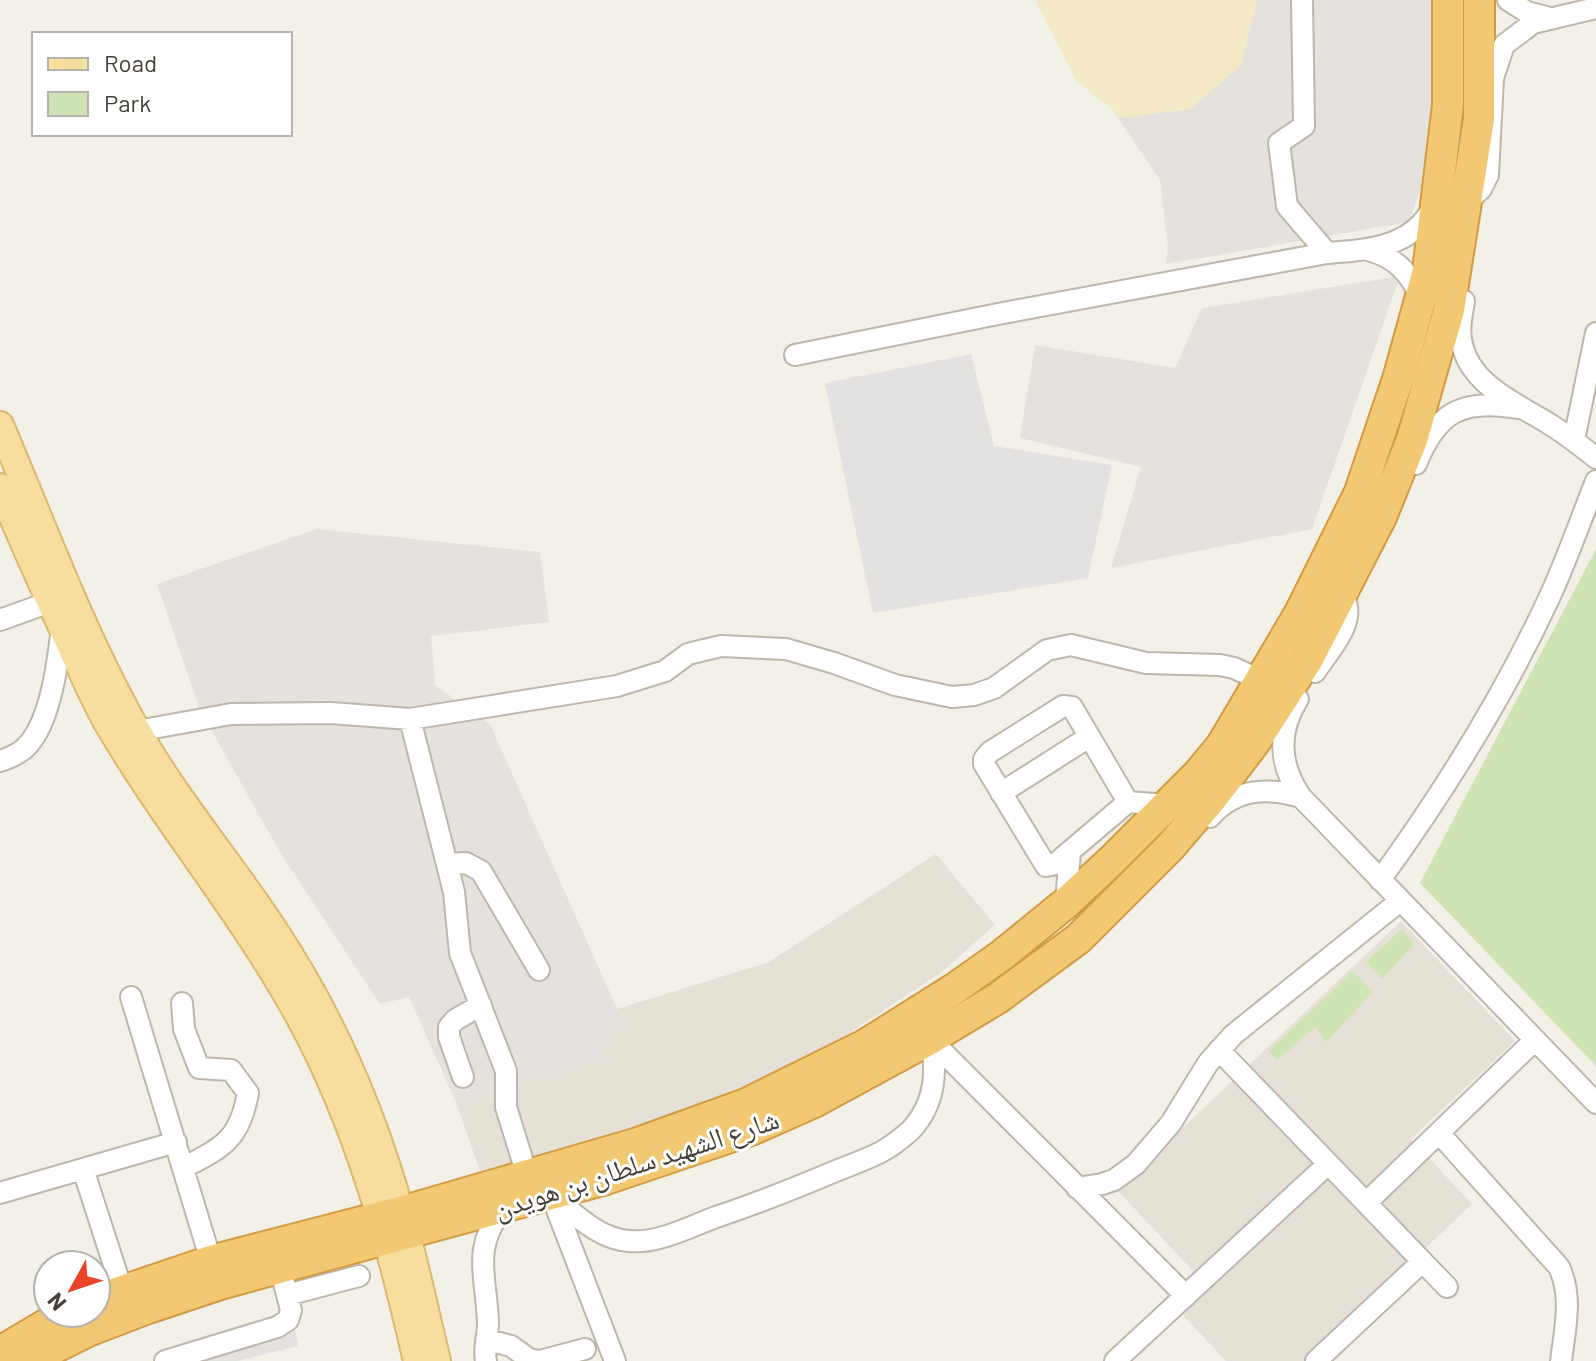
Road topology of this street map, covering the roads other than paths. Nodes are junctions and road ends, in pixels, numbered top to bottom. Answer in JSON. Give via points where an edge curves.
{"nodes":[{"id":1,"x":1302,"y":0,"type":"edge"},
{"id":2,"x":1448,"y":0,"type":"edge"},
{"id":3,"x":1479,"y":0,"type":"edge"},
{"id":4,"x":1508,"y":0,"type":"edge"},
{"id":5,"x":1596,"y":8,"type":"edge"},
{"id":6,"x":1550,"y":18,"type":"junction"},
{"id":7,"x":1457,"y":195,"type":"junction"},
{"id":8,"x":1368,"y":250,"type":"junction"},
{"id":9,"x":1327,"y":253,"type":"junction"},
{"id":10,"x":1421,"y":298,"type":"junction"},
{"id":11,"x":1596,"y":333,"type":"edge"},
{"id":12,"x":795,"y":355,"type":"dead end"},
{"id":13,"x":1518,"y":408,"type":"junction"},
{"id":14,"x":0,"y":425,"type":"edge"},
{"id":15,"x":1574,"y":440,"type":"junction"},
{"id":16,"x":1596,"y":458,"type":"edge"},
{"id":17,"x":1596,"y":481,"type":"edge"},
{"id":18,"x":0,"y":487,"type":"edge"},
{"id":19,"x":1343,"y":595,"type":"junction"},
{"id":20,"x":50,"y":602,"type":"junction"},
{"id":21,"x":0,"y":620,"type":"edge"},
{"id":22,"x":62,"y":627,"type":"junction"},
{"id":23,"x":1262,"y":681,"type":"junction"},
{"id":24,"x":410,"y":719,"type":"junction"},
{"id":25,"x":137,"y":731,"type":"junction"},
{"id":26,"x":1089,"y":737,"type":"junction"},
{"id":27,"x":0,"y":761,"type":"edge"},
{"id":28,"x":1001,"y":793,"type":"junction"},
{"id":29,"x":1301,"y":797,"type":"junction"},
{"id":30,"x":1128,"y":802,"type":"junction"},
{"id":31,"x":1168,"y":805,"type":"junction"},
{"id":32,"x":1171,"y":846,"type":"junction"},
{"id":33,"x":1070,"y":851,"type":"junction"},
{"id":34,"x":447,"y":864,"type":"junction"},
{"id":35,"x":1380,"y":880,"type":"junction"},
{"id":36,"x":1400,"y":901,"type":"junction"},
{"id":37,"x":1066,"y":903,"type":"junction"},
{"id":38,"x":539,"y":970,"type":"dead end"},
{"id":39,"x":131,"y":997,"type":"dead end"},
{"id":40,"x":998,"y":998,"type":"junction"},
{"id":41,"x":182,"y":1003,"type":"dead end"},
{"id":42,"x":481,"y":1005,"type":"junction"},
{"id":43,"x":930,"y":1039,"type":"junction"},
{"id":44,"x":1535,"y":1040,"type":"junction"},
{"id":45,"x":1219,"y":1050,"type":"junction"},
{"id":46,"x":463,"y":1077,"type":"dead end"},
{"id":47,"x":1596,"y":1103,"type":"edge"},
{"id":48,"x":1439,"y":1133,"type":"junction"},
{"id":49,"x":176,"y":1142,"type":"junction"},
{"id":50,"x":1328,"y":1164,"type":"junction"},
{"id":51,"x":185,"y":1167,"type":"junction"},
{"id":52,"x":83,"y":1169,"type":"junction"},
{"id":53,"x":527,"y":1175,"type":"junction"},
{"id":54,"x":1077,"y":1188,"type":"junction"},
{"id":55,"x":0,"y":1193,"type":"edge"},
{"id":56,"x":551,"y":1195,"type":"junction"},
{"id":57,"x":1366,"y":1203,"type":"junction"},
{"id":58,"x":502,"y":1209,"type":"junction"},
{"id":59,"x":394,"y":1225,"type":"junction"},
{"id":60,"x":100,"y":1249,"type":"edge"},
{"id":61,"x":211,"y":1261,"type":"junction"},
{"id":62,"x":1422,"y":1262,"type":"junction"},
{"id":63,"x":359,"y":1276,"type":"dead end"},
{"id":64,"x":283,"y":1282,"type":"junction"},
{"id":65,"x":1447,"y":1287,"type":"dead end"},
{"id":66,"x":112,"y":1294,"type":"edge"},
{"id":67,"x":1186,"y":1296,"type":"junction"},
{"id":68,"x":32,"y":1328,"type":"edge"},
{"id":69,"x":38,"y":1329,"type":"edge"},
{"id":70,"x":488,"y":1340,"type":"junction"},
{"id":71,"x":0,"y":1342,"type":"edge"},
{"id":72,"x":585,"y":1349,"type":"dead end"},
{"id":73,"x":0,"y":1352,"type":"edge"},
{"id":74,"x":28,"y":1361,"type":"edge"},
{"id":75,"x":165,"y":1361,"type":"edge"},
{"id":76,"x":417,"y":1361,"type":"edge"},
{"id":77,"x":437,"y":1361,"type":"edge"},
{"id":78,"x":486,"y":1361,"type":"edge"},
{"id":79,"x":539,"y":1361,"type":"edge"},
{"id":80,"x":615,"y":1361,"type":"edge"},
{"id":81,"x":1115,"y":1361,"type":"edge"},
{"id":82,"x":1316,"y":1361,"type":"edge"},
{"id":83,"x":1561,"y":1361,"type":"edge"}],
"edges":[{"from":1,"to":9,"type":"street","via":[[1304,126],[1279,143],[1287,206]]},
{"from":2,"to":7,"type":"highway","name":"شارع الشهيد سلطان بن هويدن","via":[[1448,105]]},
{"from":3,"to":7,"type":"highway","name":"شارع الشهيد سلطان بن هويدن","via":[[1481,95]]},
{"from":4,"to":6,"type":"street"},
{"from":5,"to":6,"type":"street"},
{"from":6,"to":7,"type":"street","via":[[1517,32],[1504,45],[1493,78],[1488,175],[1481,189]]},
{"from":7,"to":8,"type":"street","via":[[1410,234]]},
{"from":7,"to":10,"type":"highway","name":"شارع الشهيد سلطان بن هويدن","via":[[1432,244]]},
{"from":7,"to":13,"type":"street","via":[[1472,219],[1474,235],[1461,342],[1472,368]]},
{"from":7,"to":19,"type":"highway","name":"شارع الشهيد سلطان بن هويدن","via":[[1449,310],[1412,440]]},
{"from":8,"to":9,"type":"street"},
{"from":8,"to":10,"type":"street","via":[[1396,262]]},
{"from":9,"to":12,"type":"street"},
{"from":10,"to":23,"type":"highway","name":"شارع الشهيد سلطان بن هويدن","via":[[1360,492]]},
{"from":11,"to":15,"type":"street"},
{"from":13,"to":15,"type":"street"},
{"from":13,"to":19,"type":"street","via":[[1471,404],[1448,414],[1421,452],[1372,564]]},
{"from":14,"to":25,"type":"main road","via":[[101,662]]},
{"from":15,"to":16,"type":"street"},
{"from":17,"to":35,"type":"street","via":[[1552,592],[1497,701],[1437,802]]},
{"from":18,"to":20,"type":"main road"},
{"from":19,"to":29,"type":"street","via":[[1349,610],[1346,623],[1284,728],[1286,772]]},
{"from":19,"to":32,"type":"highway","name":"شارع الشهيد سلطان بن هويدن","via":[[1254,743]]},
{"from":20,"to":21,"type":"street"},
{"from":20,"to":22,"type":"main road"},
{"from":22,"to":27,"type":"street","via":[[40,724],[20,753]]},
{"from":22,"to":59,"type":"main road","via":[[107,721],[258,945],[301,1019]]},
{"from":23,"to":24,"type":"street","via":[[1220,665],[1137,661],[1071,645],[1047,650],[994,688],[952,697],[895,685],[786,649],[721,646],[688,654],[665,671],[617,686]]},
{"from":23,"to":31,"type":"highway","name":"شارع الشهيد سلطان بن هويدن","via":[[1222,745]]},
{"from":24,"to":25,"type":"street","via":[[231,714]]},
{"from":24,"to":34,"type":"street"},
{"from":25,"to":59,"type":"main road","via":[[277,934],[319,1007],[377,1141]]},
{"from":26,"to":28,"type":"street"},
{"from":26,"to":28,"type":"street","via":[[1072,707],[1063,706],[1002,744],[984,759]]},
{"from":26,"to":30,"type":"street"},
{"from":28,"to":33,"type":"street","via":[[1046,866]]},
{"from":29,"to":32,"type":"street","via":[[1280,791],[1247,792],[1216,810],[1194,836]]},
{"from":29,"to":35,"type":"street"},
{"from":30,"to":31,"type":"street"},
{"from":30,"to":33,"type":"street"},
{"from":31,"to":37,"type":"highway","name":"شارع الشهيد سلطان بن هويدن"},
{"from":32,"to":40,"type":"highway","name":"شارع الشهيد سلطان بن هويدن","via":[[1078,939]]},
{"from":33,"to":37,"type":"street"},
{"from":34,"to":38,"type":"street","via":[[466,863],[481,871]]},
{"from":34,"to":42,"type":"street","via":[[460,953]]},
{"from":35,"to":36,"type":"street"},
{"from":36,"to":44,"type":"street"},
{"from":36,"to":45,"type":"street"},
{"from":37,"to":40,"type":"highway","via":[[1041,936],[987,980],[985,991]]},
{"from":37,"to":53,"type":"highway","name":"شارع الشهيد سلطان بن هويدن","via":[[954,989],[806,1076],[684,1127]]},
{"from":39,"to":49,"type":"street"},
{"from":40,"to":43,"type":"highway","name":"شارع الشهيد سلطان بن هويدن"},
{"from":41,"to":51,"type":"street","via":[[184,1029],[199,1068],[231,1070],[248,1093],[243,1118],[228,1141]]},
{"from":42,"to":46,"type":"street","via":[[449,1027]]},
{"from":42,"to":53,"type":"street","via":[[506,1071],[506,1107]]},
{"from":43,"to":54,"type":"street"},
{"from":43,"to":56,"type":"highway","name":"شارع الشهيد سلطان بن هويدن","via":[[751,1130]]},
{"from":43,"to":56,"type":"street","via":[[935,1077],[927,1105],[911,1129],[880,1153],[774,1197],[657,1239],[632,1242],[596,1230]]},
{"from":44,"to":47,"type":"street"},
{"from":44,"to":48,"type":"street"},
{"from":45,"to":50,"type":"street"},
{"from":45,"to":54,"type":"street","via":[[1171,1123],[1136,1164],[1114,1180]]},
{"from":48,"to":57,"type":"street"},
{"from":48,"to":83,"type":"street","via":[[1559,1267],[1568,1299]]},
{"from":49,"to":51,"type":"street"},
{"from":49,"to":52,"type":"street"},
{"from":50,"to":57,"type":"street"},
{"from":50,"to":67,"type":"street"},
{"from":51,"to":61,"type":"street"},
{"from":52,"to":55,"type":"street"},
{"from":52,"to":60,"type":"street"},
{"from":53,"to":59,"type":"highway","name":"شارع الشهيد سلطان بن هويدن"},
{"from":54,"to":67,"type":"street"},
{"from":56,"to":58,"type":"highway","name":"شارع الشهيد سلطان بن هويدن"},
{"from":56,"to":80,"type":"street"},
{"from":57,"to":62,"type":"street"},
{"from":58,"to":59,"type":"highway","name":"شارع الشهيد سلطان بن هويدن"},
{"from":58,"to":70,"type":"street","via":[[482,1251]]},
{"from":59,"to":61,"type":"highway","name":"شارع الشهيد سلطان بن هويدن"},
{"from":59,"to":64,"type":"highway","name":"شارع الشهيد سلطان بن هويدن"},
{"from":59,"to":76,"type":"main road"},
{"from":59,"to":77,"type":"main road"},
{"from":61,"to":66,"type":"highway","name":"شارع الشهيد سلطان بن هويدن"},
{"from":62,"to":65,"type":"street"},
{"from":62,"to":82,"type":"street"},
{"from":63,"to":64,"type":"street"},
{"from":64,"to":74,"type":"highway","name":"شارع الشهيد سلطان بن هويدن","via":[[220,1284],[88,1331]]},
{"from":64,"to":75,"type":"street","via":[[291,1310],[288,1320]]},
{"from":67,"to":81,"type":"street"},
{"from":68,"to":71,"type":"highway"},
{"from":69,"to":73,"type":"highway"},
{"from":70,"to":78,"type":"street"},
{"from":70,"to":79,"type":"street"},
{"from":72,"to":79,"type":"street"}]}
